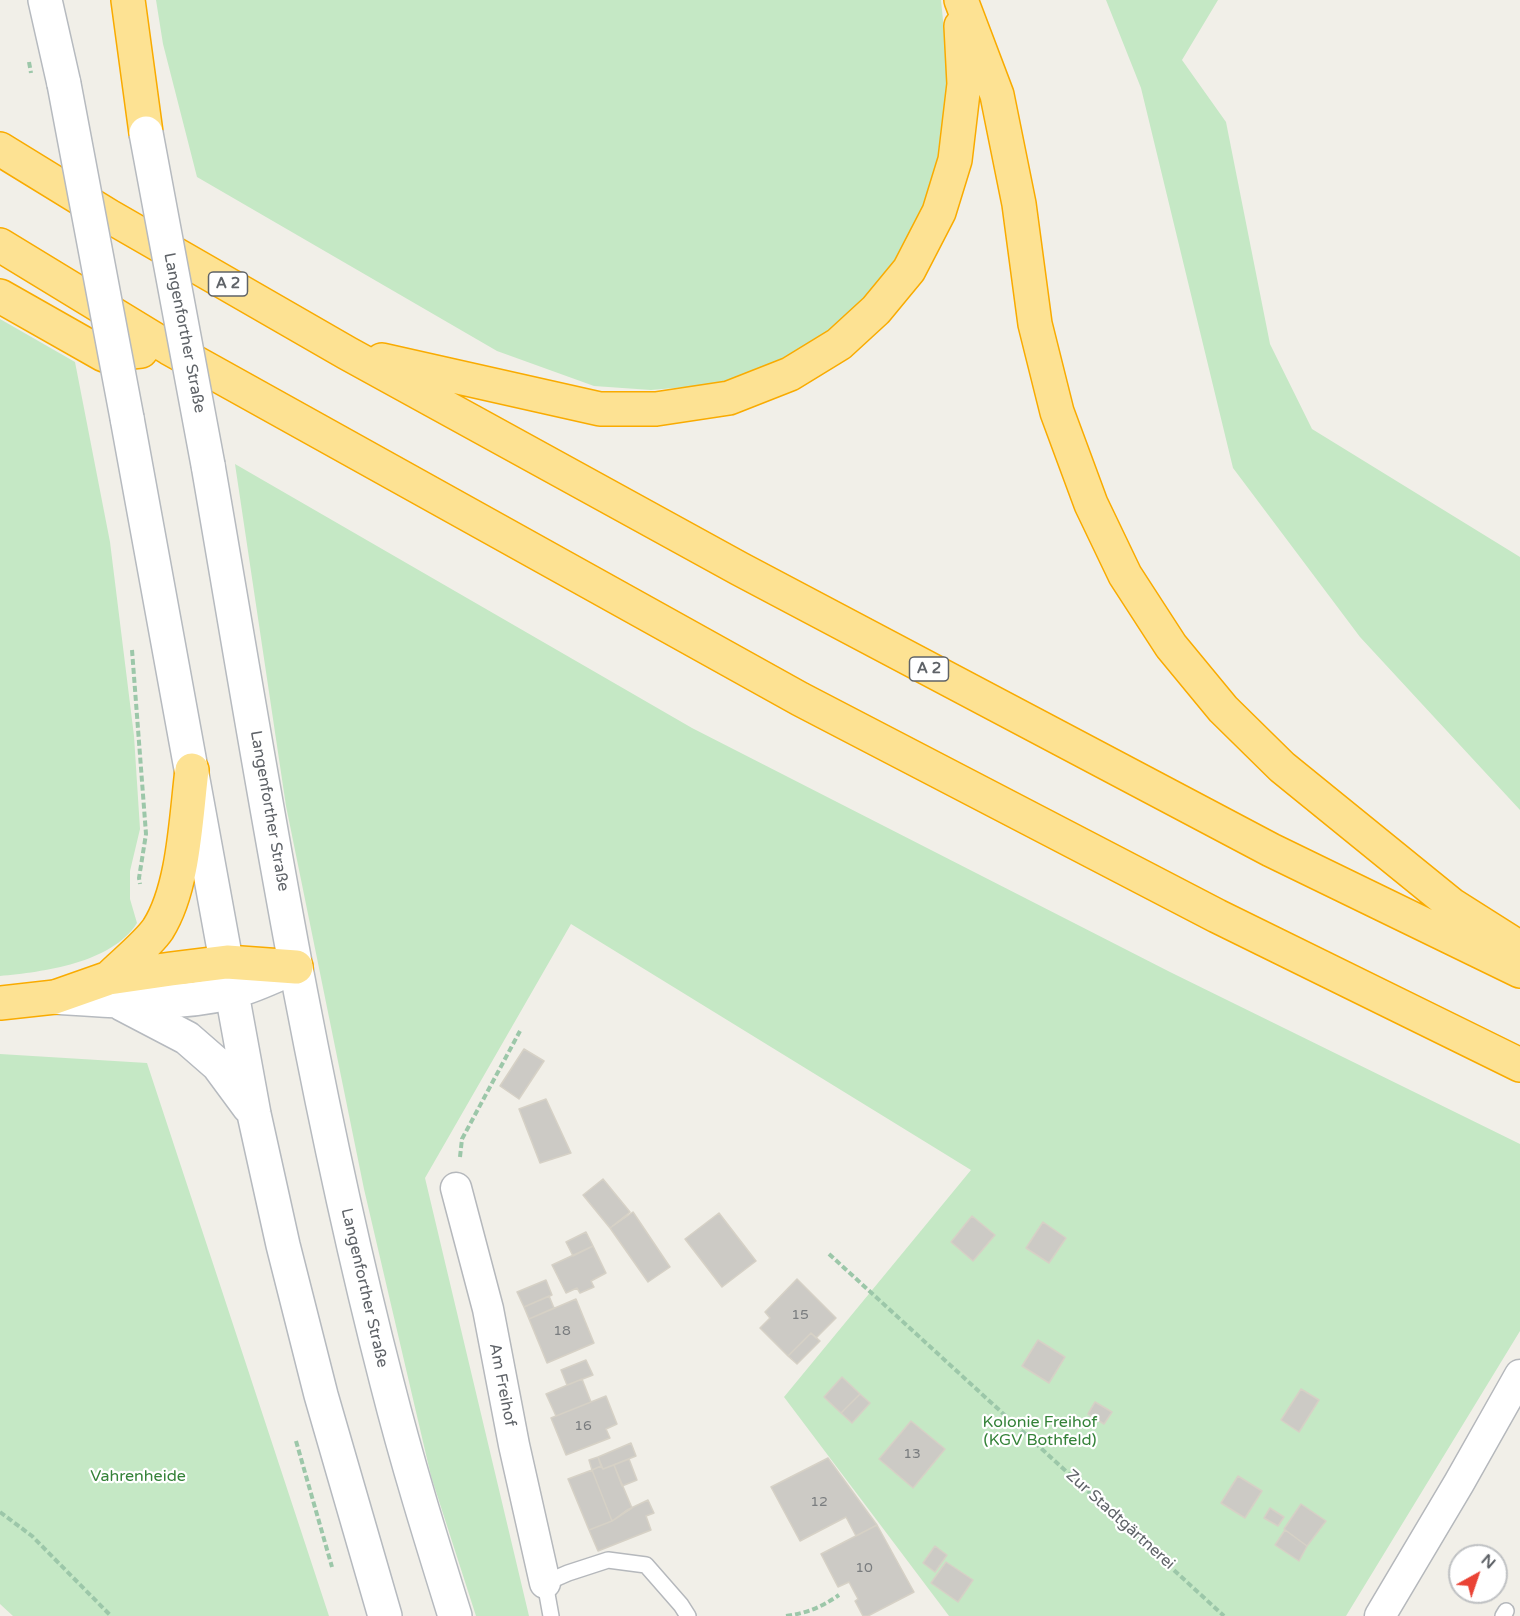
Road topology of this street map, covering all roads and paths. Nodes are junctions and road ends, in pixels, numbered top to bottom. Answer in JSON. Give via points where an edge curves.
{"nodes":[{"id":1,"x":45,"y":0,"type":"edge"},
{"id":2,"x":111,"y":0,"type":"edge"},
{"id":3,"x":128,"y":0,"type":"edge"},
{"id":4,"x":960,"y":0,"type":"edge"},
{"id":5,"x":146,"y":133,"type":"junction"},
{"id":6,"x":0,"y":149,"type":"edge"},
{"id":7,"x":0,"y":245,"type":"edge"},
{"id":8,"x":0,"y":296,"type":"edge"},
{"id":9,"x":169,"y":348,"type":"junction"},
{"id":10,"x":347,"y":352,"type":"junction"},
{"id":11,"x":192,"y":770,"type":"junction"},
{"id":12,"x":1520,"y":948,"type":"edge"},
{"id":13,"x":296,"y":967,"type":"junction"},
{"id":14,"x":1520,"y":971,"type":"edge"},
{"id":15,"x":230,"y":977,"type":"junction"},
{"id":16,"x":113,"y":990,"type":"junction"},
{"id":17,"x":0,"y":1003,"type":"edge"},
{"id":18,"x":520,"y":1031,"type":"dead end"},
{"id":19,"x":1520,"y":1065,"type":"edge"},
{"id":20,"x":254,"y":1114,"type":"junction"},
{"id":21,"x":456,"y":1188,"type":"joint"},
{"id":22,"x":829,"y":1254,"type":"dead end"},
{"id":23,"x":1520,"y":1375,"type":"edge"},
{"id":24,"x":0,"y":1512,"type":"edge"},
{"id":25,"x":545,"y":1583,"type":"junction"},
{"id":26,"x":839,"y":1595,"type":"dead end"},
{"id":27,"x":111,"y":1616,"type":"edge"},
{"id":28,"x":385,"y":1616,"type":"edge"},
{"id":29,"x":455,"y":1616,"type":"edge"},
{"id":30,"x":551,"y":1616,"type":"edge"},
{"id":31,"x":688,"y":1616,"type":"edge"},
{"id":32,"x":786,"y":1616,"type":"edge"},
{"id":33,"x":1224,"y":1616,"type":"edge"},
{"id":34,"x":1380,"y":1616,"type":"edge"}],
"edges":[{"from":1,"to":11,"type":"main road","bridge":true},
{"from":2,"to":5,"type":"main road","name":"Langenforther Straße"},
{"from":3,"to":5,"type":"highway"},
{"from":4,"to":10,"type":"highway","via":[[964,84],[955,160],[939,212],[909,270],[876,310],[839,344],[790,374],[729,398],[656,409],[600,409]]},
{"from":4,"to":12,"type":"highway","via":[[998,95],[1019,204],[1035,324],[1057,412],[1091,504],[1125,575],[1171,646],[1215,700],[1282,767],[1452,905]]},
{"from":5,"to":13,"type":"main road","name":"Langenforther Straße","bridge":true},
{"from":6,"to":10,"type":"highway","number":"A 2"},
{"from":7,"to":9,"type":"highway"},
{"from":8,"to":9,"type":"highway","via":[[104,354]]},
{"from":9,"to":19,"type":"highway","via":[[810,704],[1217,916]]},
{"from":10,"to":14,"type":"highway","number":"A 2","via":[[740,569],[1271,850]]},
{"from":11,"to":15,"type":"main road"},
{"from":11,"to":16,"type":"highway","via":[[178,873],[169,906],[157,930]]},
{"from":13,"to":15,"type":"highway"},
{"from":13,"to":29,"type":"main road","name":"Langenforther Straße","via":[[348,1224],[387,1384]]},
{"from":15,"to":16,"type":"highway"},
{"from":15,"to":20,"type":"main road"},
{"from":16,"to":17,"type":"highway"},
{"from":16,"to":20,"type":"main road","via":[[187,1038],[218,1065]]},
{"from":18,"to":21,"type":"path","via":[[462,1139]]},
{"from":20,"to":28,"type":"main road","via":[[321,1395]]},
{"from":21,"to":25,"type":"street","name":"Am Freihof","via":[[488,1309]]},
{"from":22,"to":33,"type":"path","name":"Zur Stadtgärtnerei"},
{"from":23,"to":34,"type":"street"},
{"from":24,"to":27,"type":"path","via":[[32,1536]]},
{"from":25,"to":30,"type":"lane","name":"Am Freihof"},
{"from":25,"to":31,"type":"lane","via":[[608,1560],[646,1565]]},
{"from":26,"to":32,"type":"path","via":[[805,1613]]}]}
